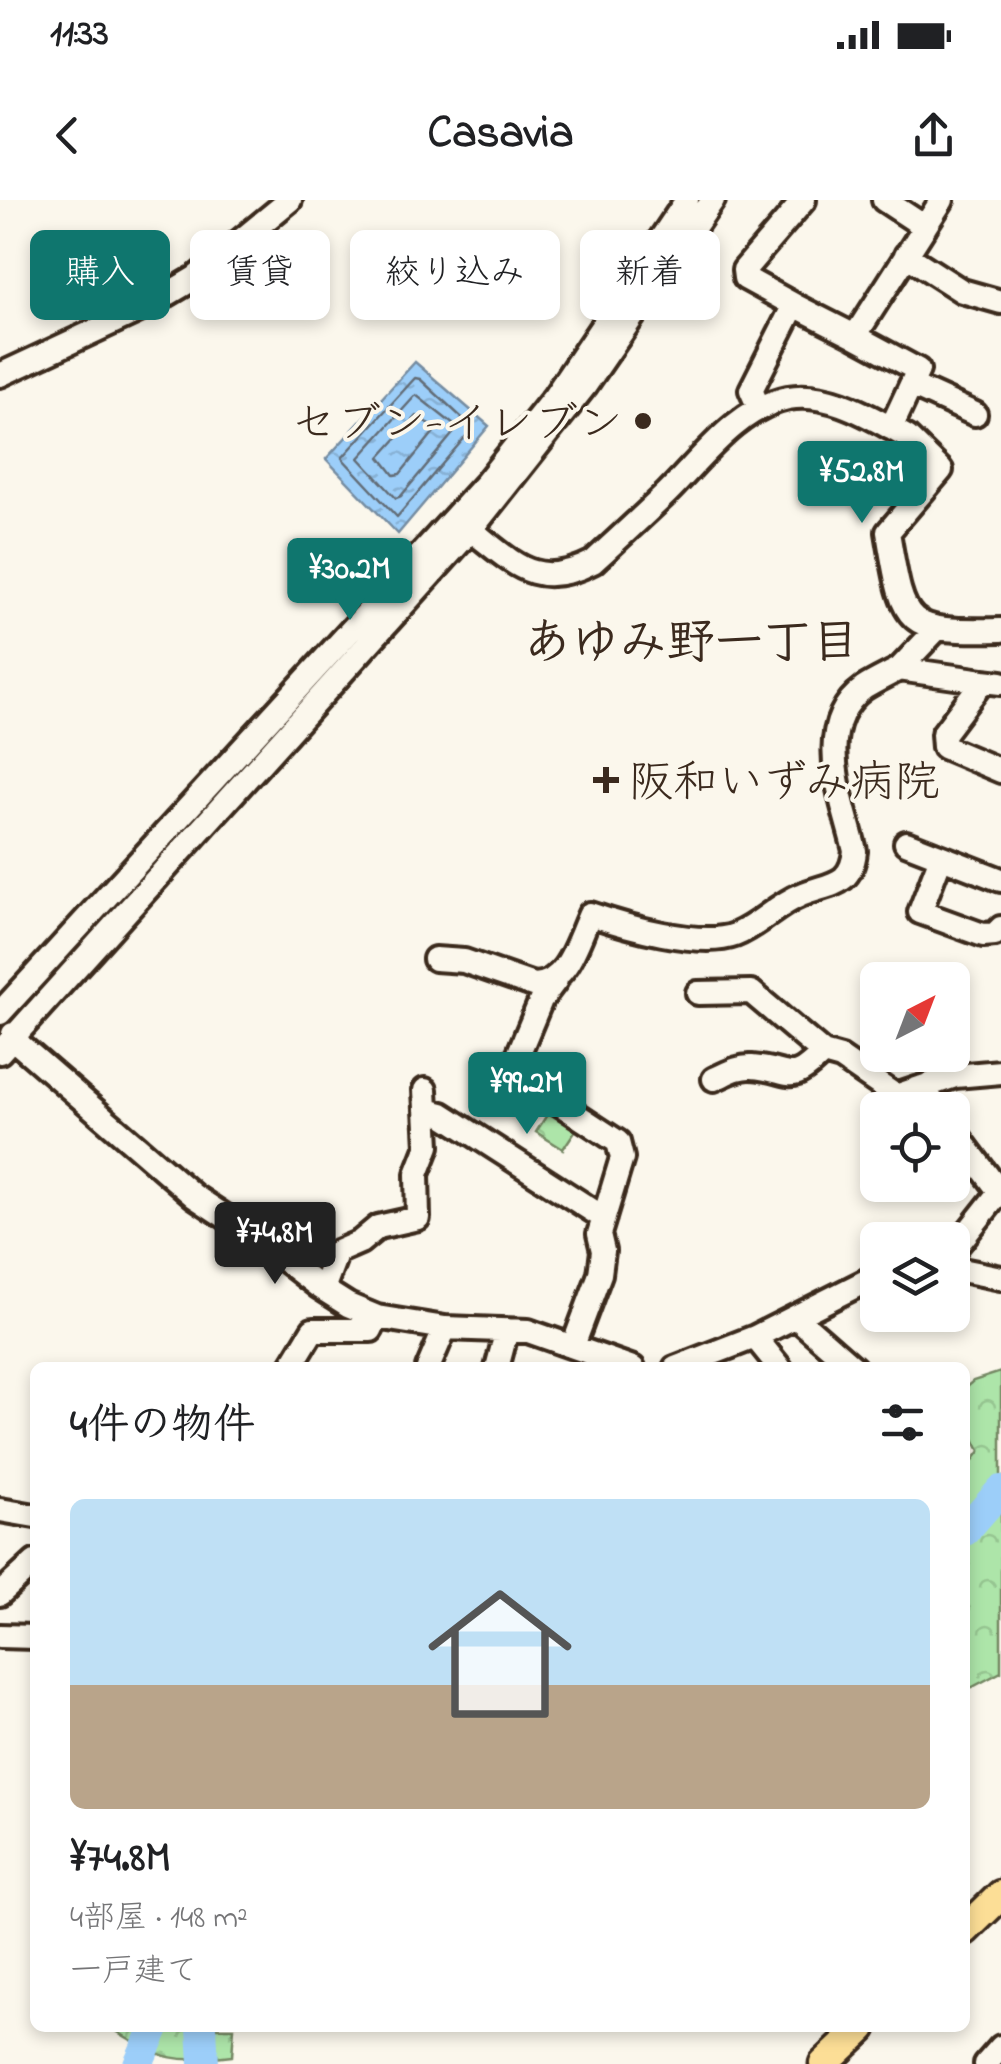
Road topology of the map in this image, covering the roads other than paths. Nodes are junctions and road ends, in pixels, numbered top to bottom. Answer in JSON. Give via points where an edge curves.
{"nodes":[{"id":1,"x":290,"y":200,"type":"edge"},
{"id":2,"x":688,"y":200,"type":"edge"},
{"id":3,"x":713,"y":200,"type":"edge"},
{"id":4,"x":804,"y":200,"type":"edge"},
{"id":5,"x":884,"y":200,"type":"edge"},
{"id":6,"x":942,"y":200,"type":"edge"},
{"id":7,"x":924,"y":227,"type":"junction"},
{"id":8,"x":906,"y":255,"type":"junction"},
{"id":9,"x":1001,"y":302,"type":"edge"},
{"id":10,"x":794,"y":305,"type":"junction"},
{"id":11,"x":854,"y":336,"type":"junction"},
{"id":12,"x":0,"y":375,"type":"edge"},
{"id":13,"x":911,"y":385,"type":"junction"},
{"id":14,"x":759,"y":408,"type":"junction"},
{"id":15,"x":975,"y":414,"type":"dead end"},
{"id":16,"x":891,"y":428,"type":"junction"},
{"id":17,"x":470,"y":530,"type":"junction"},
{"id":18,"x":936,"y":630,"type":"junction"},
{"id":19,"x":1001,"y":630,"type":"edge"},
{"id":20,"x":899,"y":669,"type":"junction"},
{"id":21,"x":992,"y":682,"type":"edge"},
{"id":22,"x":1001,"y":771,"type":"edge"},
{"id":23,"x":906,"y":843,"type":"dead end"},
{"id":24,"x":941,"y":857,"type":"junction"},
{"id":25,"x":1001,"y":880,"type":"edge"},
{"id":26,"x":1001,"y":928,"type":"edge"},
{"id":27,"x":436,"y":959,"type":"dead end"},
{"id":28,"x":556,"y":980,"type":"junction"},
{"id":29,"x":698,"y":994,"type":"dead end"},
{"id":30,"x":0,"y":1013,"type":"edge"},
{"id":31,"x":6,"y":1043,"type":"edge"},
{"id":32,"x":823,"y":1054,"type":"junction"},
{"id":33,"x":1001,"y":1072,"type":"edge"},
{"id":34,"x":714,"y":1079,"type":"dead end"},
{"id":35,"x":922,"y":1088,"type":"junction"},
{"id":36,"x":925,"y":1092,"type":"edge"},
{"id":37,"x":970,"y":1152,"type":"edge"},
{"id":38,"x":1000,"y":1191,"type":"edge"},
{"id":39,"x":604,"y":1218,"type":"junction"},
{"id":40,"x":970,"y":1229,"type":"edge"},
{"id":41,"x":970,"y":1272,"type":"edge"},
{"id":42,"x":1001,"y":1278,"type":"edge"},
{"id":43,"x":860,"y":1285,"type":"edge"},
{"id":44,"x":318,"y":1286,"type":"junction"},
{"id":45,"x":378,"y":1318,"type":"junction"},
{"id":46,"x":797,"y":1318,"type":"junction"},
{"id":47,"x":445,"y":1328,"type":"junction"},
{"id":48,"x":507,"y":1330,"type":"junction"},
{"id":49,"x":754,"y":1338,"type":"junction"},
{"id":50,"x":573,"y":1346,"type":"junction"},
{"id":51,"x":294,"y":1362,"type":"edge"},
{"id":52,"x":431,"y":1362,"type":"edge"},
{"id":53,"x":498,"y":1362,"type":"edge"},
{"id":54,"x":617,"y":1362,"type":"edge"},
{"id":55,"x":696,"y":1362,"type":"edge"},
{"id":56,"x":775,"y":1362,"type":"edge"},
{"id":57,"x":847,"y":1362,"type":"edge"},
{"id":58,"x":0,"y":1510,"type":"edge"},
{"id":59,"x":30,"y":1515,"type":"edge"},
{"id":60,"x":30,"y":1567,"type":"edge"},
{"id":61,"x":0,"y":1594,"type":"edge"},
{"id":62,"x":0,"y":1636,"type":"edge"},
{"id":63,"x":30,"y":1637,"type":"edge"},
{"id":64,"x":1001,"y":1895,"type":"edge"},
{"id":65,"x":970,"y":1921,"type":"edge"},
{"id":66,"x":858,"y":2032,"type":"edge"},
{"id":67,"x":1001,"y":2046,"type":"edge"},
{"id":68,"x":824,"y":2064,"type":"edge"},
{"id":69,"x":986,"y":2064,"type":"edge"}],
"edges":[{"from":1,"to":12,"type":"street","via":[[195,278]]},
{"from":2,"to":30,"type":"street","via":[[555,396],[486,484]]},
{"from":3,"to":17,"type":"street","via":[[585,386]]},
{"from":4,"to":10,"type":"street","via":[[744,270],[745,278]]},
{"from":5,"to":7,"type":"street"},
{"from":6,"to":7,"type":"street"},
{"from":7,"to":8,"type":"street"},
{"from":8,"to":9,"type":"street","via":[[962,290]]},
{"from":8,"to":11,"type":"street"},
{"from":10,"to":11,"type":"street"},
{"from":10,"to":14,"type":"street","via":[[752,390]]},
{"from":11,"to":13,"type":"street","via":[[918,370]]},
{"from":13,"to":15,"type":"street"},
{"from":13,"to":16,"type":"street"},
{"from":14,"to":16,"type":"street","via":[[790,397],[826,400]]},
{"from":14,"to":17,"type":"street","via":[[593,562],[572,573],[534,575]]},
{"from":16,"to":18,"type":"street","via":[[942,470],[888,532],[904,607]]},
{"from":17,"to":31,"type":"street"},
{"from":18,"to":19,"type":"street"},
{"from":18,"to":20,"type":"street"},
{"from":20,"to":21,"type":"street"},
{"from":20,"to":28,"type":"street","via":[[862,690],[832,740],[855,851],[847,878],[785,902],[731,937],[671,935],[590,914]]},
{"from":21,"to":22,"type":"street","via":[[943,734],[944,747]]},
{"from":23,"to":24,"type":"street"},
{"from":24,"to":25,"type":"street"},
{"from":24,"to":26,"type":"street","via":[[920,912],[983,935]]},
{"from":27,"to":28,"type":"street","via":[[464,961],[533,985]]},
{"from":28,"to":39,"type":"street","via":[[512,1072],[618,1142],[622,1158]]},
{"from":29,"to":32,"type":"street","via":[[751,992]]},
{"from":31,"to":44,"type":"street","via":[[21,1046],[159,1169]]},
{"from":32,"to":34,"type":"street","via":[[791,1076],[752,1067]]},
{"from":32,"to":35,"type":"street","via":[[841,1058],[896,1096]]},
{"from":33,"to":35,"type":"street","via":[[955,1076]]},
{"from":35,"to":36,"type":"street"},
{"from":37,"to":38,"type":"street"},
{"from":38,"to":40,"type":"street"},
{"from":39,"to":44,"type":"street","via":[[426,1100],[428,1146],[417,1174],[426,1218],[377,1221],[360,1242],[338,1252]]},
{"from":39,"to":50,"type":"street","via":[[600,1274]]},
{"from":41,"to":42,"type":"street"},
{"from":43,"to":46,"type":"street"},
{"from":44,"to":45,"type":"street"},
{"from":45,"to":47,"type":"street"},
{"from":45,"to":51,"type":"street","via":[[371,1330],[314,1330]]},
{"from":46,"to":49,"type":"street"},
{"from":46,"to":57,"type":"street"},
{"from":47,"to":48,"type":"street"},
{"from":47,"to":52,"type":"street"},
{"from":48,"to":50,"type":"street"},
{"from":48,"to":53,"type":"street"},
{"from":49,"to":55,"type":"street"},
{"from":49,"to":56,"type":"street"},
{"from":50,"to":54,"type":"street"},
{"from":58,"to":59,"type":"street"},
{"from":60,"to":61,"type":"street"},
{"from":62,"to":63,"type":"street"},
{"from":64,"to":65,"type":"main road"},
{"from":66,"to":68,"type":"main road"},
{"from":67,"to":69,"type":"street"}]}
